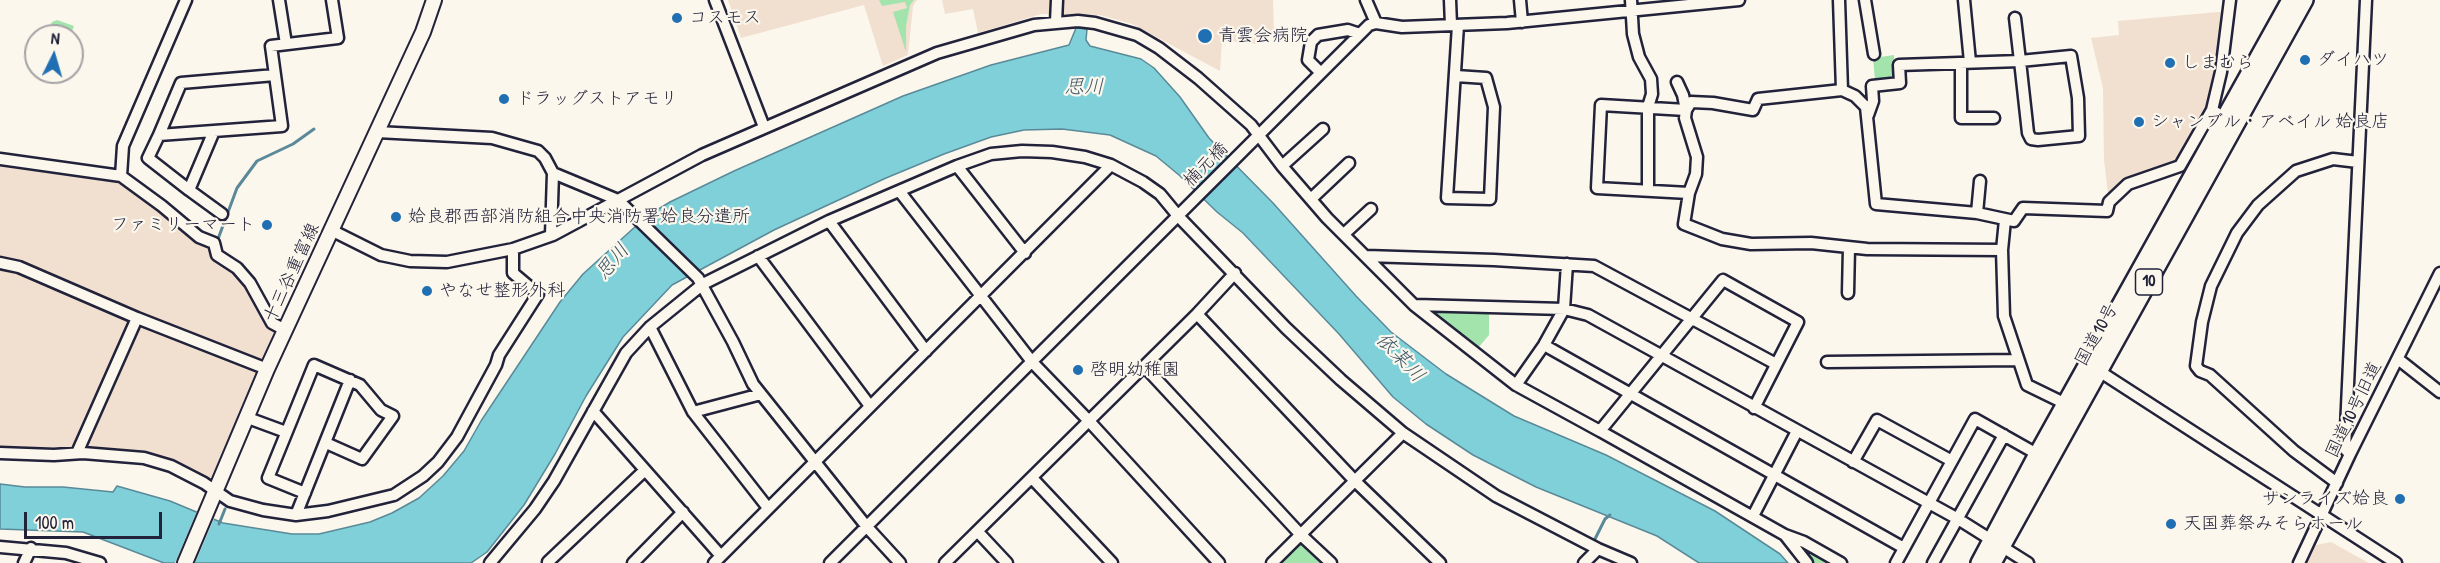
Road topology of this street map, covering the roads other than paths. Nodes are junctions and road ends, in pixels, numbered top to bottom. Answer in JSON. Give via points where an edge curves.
{"nodes":[{"id":1,"x":186,"y":0,"type":"edge"},
{"id":2,"x":279,"y":0,"type":"edge"},
{"id":3,"x":332,"y":0,"type":"edge"},
{"id":4,"x":434,"y":0,"type":"edge"},
{"id":5,"x":715,"y":0,"type":"edge"},
{"id":6,"x":1058,"y":0,"type":"edge"},
{"id":7,"x":1366,"y":0,"type":"edge"},
{"id":8,"x":1450,"y":0,"type":"edge"},
{"id":9,"x":1520,"y":0,"type":"edge"},
{"id":10,"x":1739,"y":0,"type":"edge"},
{"id":11,"x":1839,"y":0,"type":"edge"},
{"id":12,"x":1865,"y":0,"type":"edge"},
{"id":13,"x":1964,"y":0,"type":"edge"},
{"id":14,"x":2230,"y":0,"type":"edge"},
{"id":15,"x":2290,"y":0,"type":"edge"},
{"id":16,"x":2305,"y":0,"type":"edge"},
{"id":17,"x":2366,"y":0,"type":"edge"},
{"id":18,"x":1631,"y":5,"type":"edge"},
{"id":19,"x":2014,"y":18,"type":"dead end"},
{"id":20,"x":1056,"y":22,"type":"junction"},
{"id":21,"x":1522,"y":22,"type":"junction"},
{"id":22,"x":1376,"y":23,"type":"junction"},
{"id":23,"x":1454,"y":25,"type":"junction"},
{"id":24,"x":1360,"y":34,"type":"junction"},
{"id":25,"x":286,"y":44,"type":"junction"},
{"id":26,"x":1874,"y":54,"type":"dead end"},
{"id":27,"x":2020,"y":61,"type":"junction"},
{"id":28,"x":1966,"y":62,"type":"junction"},
{"id":29,"x":1321,"y":74,"type":"junction"},
{"id":30,"x":274,"y":75,"type":"junction"},
{"id":31,"x":1456,"y":76,"type":"junction"},
{"id":32,"x":1677,"y":82,"type":"dead end"},
{"id":33,"x":1842,"y":90,"type":"junction"},
{"id":34,"x":1648,"y":107,"type":"junction"},
{"id":35,"x":1686,"y":110,"type":"junction"},
{"id":36,"x":2218,"y":114,"type":"junction"},
{"id":37,"x":1868,"y":117,"type":"junction"},
{"id":38,"x":1994,"y":118,"type":"dead end"},
{"id":39,"x":764,"y":128,"type":"junction"},
{"id":40,"x":1323,"y":129,"type":"dead end"},
{"id":41,"x":214,"y":131,"type":"junction"},
{"id":42,"x":377,"y":132,"type":"junction"},
{"id":43,"x":159,"y":135,"type":"junction"},
{"id":44,"x":1255,"y":139,"type":"junction"},
{"id":45,"x":0,"y":159,"type":"edge"},
{"id":46,"x":2358,"y":162,"type":"junction"},
{"id":47,"x":1349,"y":163,"type":"dead end"},
{"id":48,"x":1111,"y":165,"type":"junction"},
{"id":49,"x":957,"y":166,"type":"junction"},
{"id":50,"x":1281,"y":166,"type":"junction"},
{"id":51,"x":553,"y":173,"type":"junction"},
{"id":52,"x":121,"y":176,"type":"junction"},
{"id":53,"x":1980,"y":181,"type":"dead end"},
{"id":54,"x":1648,"y":189,"type":"junction"},
{"id":55,"x":189,"y":190,"type":"junction"},
{"id":56,"x":900,"y":192,"type":"junction"},
{"id":57,"x":1689,"y":193,"type":"junction"},
{"id":58,"x":1311,"y":199,"type":"junction"},
{"id":59,"x":621,"y":203,"type":"junction"},
{"id":60,"x":1371,"y":209,"type":"dead end"},
{"id":61,"x":1977,"y":213,"type":"junction"},
{"id":62,"x":222,"y":214,"type":"dead end"},
{"id":63,"x":1181,"y":214,"type":"junction"},
{"id":64,"x":2005,"y":220,"type":"junction"},
{"id":65,"x":829,"y":221,"type":"junction"},
{"id":66,"x":331,"y":231,"type":"junction"},
{"id":67,"x":1344,"y":234,"type":"junction"},
{"id":68,"x":552,"y":235,"type":"junction"},
{"id":69,"x":1849,"y":248,"type":"junction"},
{"id":70,"x":513,"y":249,"type":"junction"},
{"id":71,"x":2002,"y":250,"type":"junction"},
{"id":72,"x":1025,"y":253,"type":"junction"},
{"id":73,"x":758,"y":256,"type":"junction"},
{"id":74,"x":1366,"y":256,"type":"junction"},
{"id":75,"x":0,"y":263,"type":"edge"},
{"id":76,"x":1567,"y":264,"type":"junction"},
{"id":77,"x":1235,"y":273,"type":"junction"},
{"id":78,"x":2440,"y":273,"type":"edge"},
{"id":79,"x":700,"y":281,"type":"junction"},
{"id":80,"x":1848,"y":292,"type":"dead end"},
{"id":81,"x":981,"y":297,"type":"junction"},
{"id":82,"x":1414,"y":305,"type":"junction"},
{"id":83,"x":1564,"y":309,"type":"junction"},
{"id":84,"x":1197,"y":314,"type":"junction"},
{"id":85,"x":137,"y":318,"type":"junction"},
{"id":86,"x":1693,"y":318,"type":"junction"},
{"id":87,"x":650,"y":327,"type":"junction"},
{"id":88,"x":285,"y":330,"type":"junction"},
{"id":89,"x":1544,"y":345,"type":"junction"},
{"id":90,"x":926,"y":351,"type":"junction"},
{"id":91,"x":1663,"y":355,"type":"junction"},
{"id":92,"x":2398,"y":359,"type":"junction"},
{"id":93,"x":2018,"y":360,"type":"junction"},
{"id":94,"x":1827,"y":362,"type":"dead end"},
{"id":95,"x":1033,"y":363,"type":"junction"},
{"id":96,"x":1776,"y":364,"type":"junction"},
{"id":97,"x":1144,"y":366,"type":"junction"},
{"id":98,"x":267,"y":369,"type":"junction"},
{"id":99,"x":2099,"y":371,"type":"junction"},
{"id":100,"x":351,"y":380,"type":"junction"},
{"id":101,"x":1516,"y":385,"type":"junction"},
{"id":102,"x":2440,"y":392,"type":"edge"},
{"id":103,"x":761,"y":394,"type":"junction"},
{"id":104,"x":1630,"y":395,"type":"junction"},
{"id":105,"x":2066,"y":404,"type":"junction"},
{"id":106,"x":870,"y":406,"type":"junction"},
{"id":107,"x":1754,"y":408,"type":"junction"},
{"id":108,"x":592,"y":411,"type":"junction"},
{"id":109,"x":693,"y":412,"type":"junction"},
{"id":110,"x":248,"y":418,"type":"junction"},
{"id":111,"x":1089,"y":421,"type":"junction"},
{"id":112,"x":1600,"y":431,"type":"junction"},
{"id":113,"x":1797,"y":431,"type":"junction"},
{"id":114,"x":286,"y":432,"type":"junction"},
{"id":115,"x":1402,"y":433,"type":"junction"},
{"id":116,"x":2004,"y":435,"type":"junction"},
{"id":117,"x":326,"y":443,"type":"junction"},
{"id":118,"x":0,"y":453,"type":"edge"},
{"id":119,"x":77,"y":453,"type":"junction"},
{"id":120,"x":2037,"y":454,"type":"junction"},
{"id":121,"x":2350,"y":454,"type":"junction"},
{"id":122,"x":1952,"y":461,"type":"junction"},
{"id":123,"x":1853,"y":462,"type":"junction"},
{"id":124,"x":815,"y":463,"type":"junction"},
{"id":125,"x":645,"y":470,"type":"junction"},
{"id":126,"x":1774,"y":475,"type":"junction"},
{"id":127,"x":1032,"y":478,"type":"junction"},
{"id":128,"x":1355,"y":481,"type":"junction"},
{"id":129,"x":2337,"y":483,"type":"junction"},
{"id":130,"x":305,"y":493,"type":"junction"},
{"id":131,"x":214,"y":496,"type":"junction"},
{"id":132,"x":1929,"y":504,"type":"junction"},
{"id":133,"x":768,"y":508,"type":"junction"},
{"id":134,"x":683,"y":512,"type":"junction"},
{"id":135,"x":296,"y":515,"type":"junction"},
{"id":136,"x":1753,"y":516,"type":"junction"},
{"id":137,"x":2322,"y":517,"type":"junction"},
{"id":138,"x":1958,"y":519,"type":"junction"},
{"id":139,"x":867,"y":527,"type":"junction"},
{"id":140,"x":978,"y":532,"type":"junction"},
{"id":141,"x":1301,"y":535,"type":"junction"},
{"id":142,"x":1785,"y":535,"type":"junction"},
{"id":143,"x":1997,"y":542,"type":"junction"},
{"id":144,"x":0,"y":547,"type":"edge"},
{"id":145,"x":1904,"y":548,"type":"junction"},
{"id":146,"x":31,"y":549,"type":"junction"},
{"id":147,"x":1598,"y":549,"type":"junction"},
{"id":148,"x":717,"y":559,"type":"edge"},
{"id":149,"x":24,"y":563,"type":"edge"},
{"id":150,"x":100,"y":563,"type":"edge"},
{"id":151,"x":185,"y":563,"type":"edge"},
{"id":152,"x":490,"y":563,"type":"edge"},
{"id":153,"x":546,"y":563,"type":"edge"},
{"id":154,"x":633,"y":563,"type":"edge"},
{"id":155,"x":830,"y":563,"type":"edge"},
{"id":156,"x":900,"y":563,"type":"edge"},
{"id":157,"x":945,"y":563,"type":"edge"},
{"id":158,"x":1007,"y":563,"type":"edge"},
{"id":159,"x":1112,"y":563,"type":"edge"},
{"id":160,"x":1219,"y":563,"type":"edge"},
{"id":161,"x":1272,"y":563,"type":"edge"},
{"id":162,"x":1331,"y":563,"type":"edge"},
{"id":163,"x":1440,"y":563,"type":"edge"},
{"id":164,"x":1584,"y":563,"type":"edge"},
{"id":165,"x":1631,"y":563,"type":"edge"},
{"id":166,"x":1807,"y":563,"type":"edge"},
{"id":167,"x":1841,"y":563,"type":"edge"},
{"id":168,"x":1896,"y":563,"type":"edge"},
{"id":169,"x":1933,"y":563,"type":"edge"},
{"id":170,"x":1979,"y":563,"type":"edge"},
{"id":171,"x":1993,"y":563,"type":"edge"},
{"id":172,"x":2028,"y":563,"type":"edge"},
{"id":173,"x":2299,"y":563,"type":"edge"},
{"id":174,"x":2396,"y":563,"type":"edge"}],
"edges":[{"from":1,"to":52,"type":"street","via":[[123,146]]},
{"from":2,"to":25,"type":"street"},
{"from":3,"to":25,"type":"street","via":[[338,38]]},
{"from":4,"to":42,"type":"main road","name":"十三谷重富線"},
{"from":5,"to":39,"type":"street"},
{"from":6,"to":20,"type":"street"},
{"from":7,"to":22,"type":"street"},
{"from":8,"to":23,"type":"street"},
{"from":9,"to":21,"type":"street"},
{"from":10,"to":18,"type":"street"},
{"from":11,"to":33,"type":"street"},
{"from":12,"to":26,"type":"street"},
{"from":13,"to":28,"type":"street"},
{"from":14,"to":36,"type":"street"},
{"from":15,"to":36,"type":"highway","name":"国道10号","number":"10"},
{"from":16,"to":99,"type":"highway","name":"国道10号","number":"10"},
{"from":17,"to":46,"type":"street"},
{"from":18,"to":21,"type":"street"},
{"from":18,"to":34,"type":"street","via":[[1639,57],[1651,79]]},
{"from":19,"to":27,"type":"street"},
{"from":20,"to":39,"type":"street","via":[[937,53]]},
{"from":20,"to":44,"type":"street","via":[[1095,23],[1137,35],[1198,78]]},
{"from":21,"to":23,"type":"street"},
{"from":22,"to":23,"type":"street","via":[[1402,27]]},
{"from":22,"to":24,"type":"street","name":"楠元橋"},
{"from":23,"to":31,"type":"street"},
{"from":24,"to":29,"type":"street","name":"楠元橋"},
{"from":24,"to":29,"type":"street","via":[[1335,30],[1318,35],[1311,42],[1308,60]]},
{"from":25,"to":30,"type":"street","via":[[271,46]]},
{"from":27,"to":27,"type":"street","via":[[2071,56],[2079,136],[2031,139]]},
{"from":27,"to":28,"type":"street"},
{"from":28,"to":37,"type":"street","via":[[1899,65],[1900,83],[1872,86]]},
{"from":28,"to":38,"type":"street","via":[[1960,118]]},
{"from":29,"to":44,"type":"street","name":"楠元橋"},
{"from":30,"to":41,"type":"street","via":[[282,126]]},
{"from":30,"to":43,"type":"street","via":[[181,83]]},
{"from":31,"to":31,"type":"street","via":[[1447,198],[1490,199],[1494,107],[1486,78]]},
{"from":32,"to":35,"type":"street"},
{"from":33,"to":35,"type":"street","via":[[1758,99],[1753,110],[1691,102]]},
{"from":33,"to":37,"type":"street","via":[[1863,101]]},
{"from":34,"to":35,"type":"street"},
{"from":34,"to":54,"type":"street"},
{"from":34,"to":54,"type":"street","via":[[1601,105],[1597,188]]},
{"from":35,"to":57,"type":"street","via":[[1697,157]]},
{"from":36,"to":64,"type":"street","via":[[2180,166],[2127,184],[2109,202],[2108,211],[2023,208],[2014,221]]},
{"from":36,"to":105,"type":"highway","name":"国道10号","number":"10"},
{"from":37,"to":61,"type":"street","via":[[1876,204]]},
{"from":39,"to":59,"type":"street","via":[[667,172]]},
{"from":40,"to":50,"type":"street"},
{"from":41,"to":43,"type":"street"},
{"from":41,"to":55,"type":"street"},
{"from":42,"to":51,"type":"street","via":[[492,138],[538,151]]},
{"from":42,"to":66,"type":"main road","name":"十三谷重富線"},
{"from":43,"to":55,"type":"street","via":[[148,158]]},
{"from":44,"to":50,"type":"street"},
{"from":44,"to":63,"type":"street","name":"楠元橋"},
{"from":45,"to":52,"type":"street"},
{"from":46,"to":121,"type":"street","via":[[2345,449]]},
{"from":46,"to":129,"type":"street","via":[[2333,159],[2296,171],[2258,205],[2237,233],[2211,286],[2196,366]]},
{"from":47,"to":58,"type":"street"},
{"from":48,"to":49,"type":"street","via":[[1085,157],[1022,151],[991,154]]},
{"from":48,"to":63,"type":"street","via":[[1143,182]]},
{"from":48,"to":72,"type":"street"},
{"from":49,"to":56,"type":"street"},
{"from":49,"to":72,"type":"street"},
{"from":50,"to":58,"type":"street"},
{"from":51,"to":59,"type":"street"},
{"from":51,"to":68,"type":"street"},
{"from":52,"to":88,"type":"street","via":[[199,237],[214,243],[217,255],[237,268],[250,283],[272,323]]},
{"from":53,"to":61,"type":"street"},
{"from":54,"to":57,"type":"street"},
{"from":55,"to":62,"type":"street"},
{"from":56,"to":65,"type":"street"},
{"from":56,"to":81,"type":"street"},
{"from":57,"to":69,"type":"street","via":[[1684,224],[1702,232],[1751,244],[1811,243]]},
{"from":58,"to":67,"type":"street"},
{"from":59,"to":68,"type":"street"},
{"from":59,"to":79,"type":"street"},
{"from":60,"to":67,"type":"street"},
{"from":61,"to":64,"type":"street"},
{"from":63,"to":77,"type":"street"},
{"from":63,"to":95,"type":"street","name":"楠元橋"},
{"from":64,"to":71,"type":"street"},
{"from":65,"to":73,"type":"street"},
{"from":65,"to":90,"type":"street"},
{"from":66,"to":70,"type":"street","via":[[381,255],[410,261],[447,262]]},
{"from":66,"to":88,"type":"main road","name":"十三谷重富線"},
{"from":67,"to":74,"type":"street"},
{"from":68,"to":70,"type":"street"},
{"from":69,"to":71,"type":"street"},
{"from":69,"to":80,"type":"street"},
{"from":70,"to":135,"type":"street","via":[[513,273],[538,294],[499,355],[457,437],[438,462],[394,495]]},
{"from":71,"to":93,"type":"street","via":[[2004,316]]},
{"from":72,"to":81,"type":"street"},
{"from":73,"to":79,"type":"street"},
{"from":73,"to":106,"type":"street"},
{"from":74,"to":76,"type":"street"},
{"from":74,"to":82,"type":"street"},
{"from":75,"to":85,"type":"street","via":[[19,267]]},
{"from":76,"to":83,"type":"street"},
{"from":76,"to":86,"type":"street","via":[[1603,269]]},
{"from":77,"to":84,"type":"street"},
{"from":77,"to":115,"type":"street","via":[[1286,328]]},
{"from":78,"to":92,"type":"street","name":"国道10号旧道"},
{"from":79,"to":87,"type":"street"},
{"from":79,"to":103,"type":"street"},
{"from":81,"to":90,"type":"street"},
{"from":81,"to":95,"type":"street"},
{"from":82,"to":83,"type":"street"},
{"from":82,"to":101,"type":"street"},
{"from":83,"to":89,"type":"street"},
{"from":83,"to":91,"type":"street","via":[[1588,315]]},
{"from":84,"to":97,"type":"street"},
{"from":84,"to":128,"type":"street"},
{"from":85,"to":98,"type":"street"},
{"from":85,"to":119,"type":"street"},
{"from":86,"to":91,"type":"street"},
{"from":86,"to":96,"type":"street"},
{"from":86,"to":96,"type":"street","via":[[1723,280],[1789,316],[1798,322]]},
{"from":87,"to":108,"type":"street","via":[[626,353]]},
{"from":87,"to":109,"type":"street"},
{"from":88,"to":98,"type":"main road","name":"十三谷重富線"},
{"from":89,"to":101,"type":"street"},
{"from":89,"to":104,"type":"street"},
{"from":90,"to":106,"type":"street"},
{"from":91,"to":104,"type":"street"},
{"from":91,"to":107,"type":"street"},
{"from":92,"to":102,"type":"street"},
{"from":92,"to":121,"type":"street","name":"国道10号旧道"},
{"from":93,"to":94,"type":"street"},
{"from":93,"to":105,"type":"street","via":[[2027,385]]},
{"from":95,"to":111,"type":"street"},
{"from":95,"to":139,"type":"street","name":"楠元橋"},
{"from":96,"to":107,"type":"street"},
{"from":97,"to":111,"type":"street"},
{"from":97,"to":141,"type":"street"},
{"from":98,"to":110,"type":"main road","name":"十三谷重富線"},
{"from":99,"to":137,"type":"street"},
{"from":99,"to":143,"type":"highway","name":"国道10号","number":"10"},
{"from":100,"to":114,"type":"street","via":[[314,365]]},
{"from":100,"to":117,"type":"street"},
{"from":100,"to":117,"type":"street","via":[[360,384],[381,410],[393,416],[362,459]]},
{"from":101,"to":112,"type":"street"},
{"from":103,"to":109,"type":"street"},
{"from":103,"to":124,"type":"street"},
{"from":104,"to":112,"type":"street"},
{"from":104,"to":126,"type":"street"},
{"from":105,"to":120,"type":"highway","name":"国道10号","number":"10"},
{"from":106,"to":124,"type":"street"},
{"from":107,"to":113,"type":"street"},
{"from":108,"to":125,"type":"street"},
{"from":108,"to":152,"type":"street","via":[[535,510]]},
{"from":109,"to":133,"type":"street"},
{"from":110,"to":114,"type":"street"},
{"from":110,"to":131,"type":"main road","name":"十三谷重富線"},
{"from":111,"to":127,"type":"street"},
{"from":111,"to":160,"type":"street"},
{"from":112,"to":136,"type":"street"},
{"from":113,"to":123,"type":"street"},
{"from":113,"to":126,"type":"street"},
{"from":114,"to":130,"type":"street","via":[[268,478]]},
{"from":115,"to":128,"type":"street"},
{"from":115,"to":147,"type":"street","via":[[1496,496]]},
{"from":116,"to":120,"type":"street"},
{"from":116,"to":122,"type":"street","via":[[1975,419]]},
{"from":116,"to":138,"type":"street"},
{"from":117,"to":130,"type":"street"},
{"from":118,"to":119,"type":"street"},
{"from":119,"to":131,"type":"street","via":[[144,458],[171,466]]},
{"from":120,"to":143,"type":"highway","name":"国道10号","number":"10"},
{"from":121,"to":129,"type":"street","name":"国道10号旧道"},
{"from":122,"to":123,"type":"street","via":[[1877,420]]},
{"from":122,"to":132,"type":"street"},
{"from":123,"to":132,"type":"street"},
{"from":124,"to":133,"type":"street"},
{"from":124,"to":139,"type":"street"},
{"from":125,"to":134,"type":"street"},
{"from":125,"to":153,"type":"street"},
{"from":126,"to":136,"type":"street"},
{"from":126,"to":145,"type":"street"},
{"from":127,"to":140,"type":"street"},
{"from":127,"to":159,"type":"street"},
{"from":128,"to":141,"type":"street"},
{"from":128,"to":163,"type":"street"},
{"from":129,"to":137,"type":"street","name":"国道10号旧道"},
{"from":130,"to":135,"type":"street"},
{"from":131,"to":135,"type":"street"},
{"from":131,"to":151,"type":"main road","name":"十三谷重富線"},
{"from":132,"to":138,"type":"street"},
{"from":132,"to":145,"type":"street"},
{"from":133,"to":148,"type":"street"},
{"from":134,"to":148,"type":"street"},
{"from":134,"to":154,"type":"street"},
{"from":136,"to":142,"type":"street"},
{"from":137,"to":173,"type":"street","name":"国道10号旧道"},
{"from":137,"to":174,"type":"street"},
{"from":138,"to":143,"type":"street"},
{"from":138,"to":169,"type":"street"},
{"from":139,"to":155,"type":"street","name":"楠元橋"},
{"from":139,"to":156,"type":"street"},
{"from":140,"to":157,"type":"street"},
{"from":140,"to":158,"type":"street"},
{"from":141,"to":161,"type":"street"},
{"from":141,"to":162,"type":"street"},
{"from":142,"to":166,"type":"street"},
{"from":142,"to":167,"type":"street"},
{"from":143,"to":170,"type":"highway","name":"国道10号","number":"10"},
{"from":143,"to":171,"type":"highway","name":"国道10号","number":"10"},
{"from":143,"to":172,"type":"street"},
{"from":144,"to":146,"type":"street"},
{"from":145,"to":168,"type":"street"},
{"from":146,"to":149,"type":"street"},
{"from":146,"to":150,"type":"street","via":[[66,553]]},
{"from":147,"to":164,"type":"street"},
{"from":147,"to":165,"type":"street"}]}
